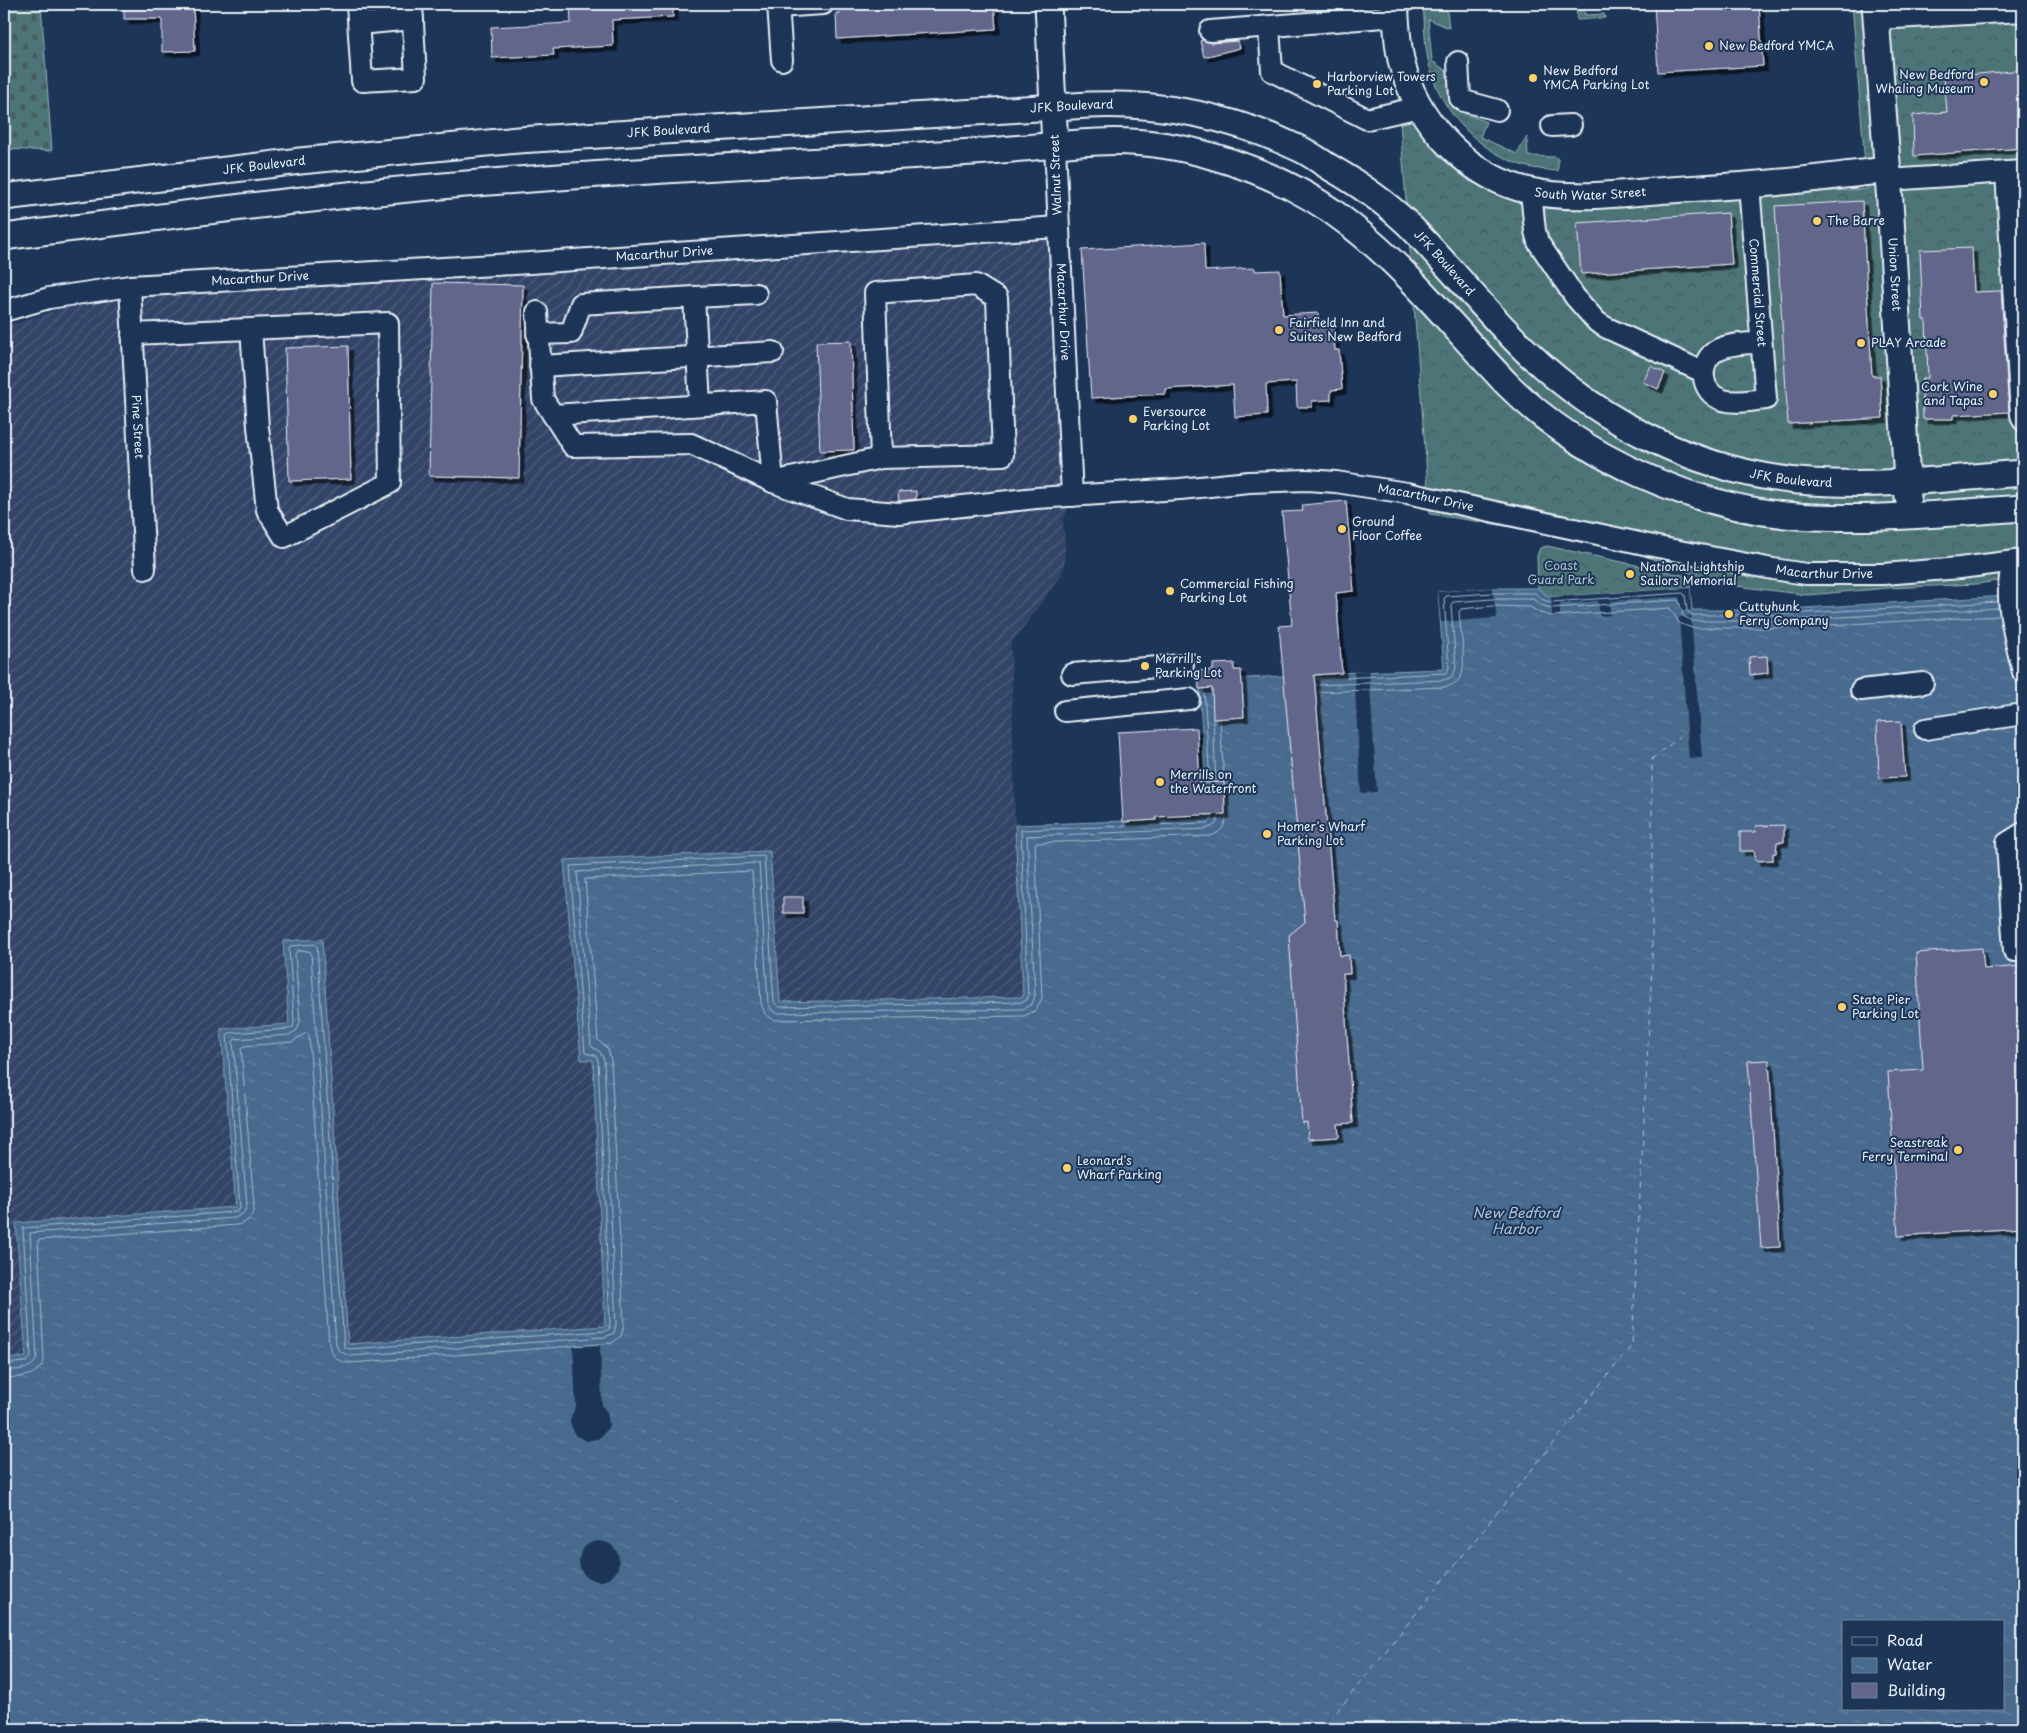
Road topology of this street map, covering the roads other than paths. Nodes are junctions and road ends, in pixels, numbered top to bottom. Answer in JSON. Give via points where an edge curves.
{"nodes":[{"id":1,"x":357,"y":4,"type":"edge"},
{"id":2,"x":823,"y":4,"type":"edge"},
{"id":3,"x":1048,"y":4,"type":"edge"},
{"id":4,"x":778,"y":5,"type":"edge"},
{"id":5,"x":1396,"y":10,"type":"edge"},
{"id":6,"x":2023,"y":11,"type":"edge"},
{"id":7,"x":413,"y":12,"type":"edge"},
{"id":8,"x":1875,"y":12,"type":"edge"},
{"id":9,"x":359,"y":24,"type":"junction"},
{"id":10,"x":1269,"y":27,"type":"junction"},
{"id":11,"x":1210,"y":31,"type":"dead end"},
{"id":12,"x":782,"y":60,"type":"dead end"},
{"id":13,"x":1458,"y":62,"type":"dead end"},
{"id":14,"x":1053,"y":107,"type":"junction"},
{"id":15,"x":1420,"y":107,"type":"junction"},
{"id":16,"x":1497,"y":110,"type":"dead end"},
{"id":17,"x":1055,"y":146,"type":"junction"},
{"id":18,"x":2014,"y":171,"type":"edge"},
{"id":19,"x":1888,"y":175,"type":"junction"},
{"id":20,"x":1749,"y":185,"type":"junction"},
{"id":21,"x":1531,"y":192,"type":"junction"},
{"id":22,"x":4,"y":197,"type":"edge"},
{"id":23,"x":1058,"y":227,"type":"junction"},
{"id":24,"x":4,"y":237,"type":"edge"},
{"id":25,"x":130,"y":286,"type":"junction"},
{"id":26,"x":756,"y":294,"type":"dead end"},
{"id":27,"x":694,"y":297,"type":"junction"},
{"id":28,"x":4,"y":311,"type":"edge"},
{"id":29,"x":537,"y":312,"type":"dead end"},
{"id":30,"x":251,"y":329,"type":"junction"},
{"id":31,"x":132,"y":334,"type":"junction"},
{"id":32,"x":537,"y":334,"type":"junction"},
{"id":33,"x":1761,"y":342,"type":"junction"},
{"id":34,"x":773,"y":352,"type":"dead end"},
{"id":35,"x":697,"y":355,"type":"junction"},
{"id":36,"x":540,"y":366,"type":"junction"},
{"id":37,"x":1703,"y":372,"type":"junction"},
{"id":38,"x":700,"y":405,"type":"junction"},
{"id":39,"x":553,"y":414,"type":"junction"},
{"id":40,"x":2023,"y":420,"type":"edge"},
{"id":41,"x":881,"y":458,"type":"junction"},
{"id":42,"x":2023,"y":473,"type":"edge"},
{"id":43,"x":772,"y":482,"type":"junction"},
{"id":44,"x":1907,"y":482,"type":"junction"},
{"id":45,"x":1072,"y":496,"type":"junction"},
{"id":46,"x":2023,"y":508,"type":"edge"},
{"id":47,"x":1909,"y":515,"type":"junction"},
{"id":48,"x":2018,"y":561,"type":"edge"},
{"id":49,"x":145,"y":569,"type":"dead end"},
{"id":50,"x":2019,"y":632,"type":"edge"},
{"id":51,"x":1183,"y":666,"type":"dead end"},
{"id":52,"x":2023,"y":672,"type":"edge"},
{"id":53,"x":1072,"y":674,"type":"dead end"},
{"id":54,"x":1923,"y":683,"type":"dead end"},
{"id":55,"x":1861,"y":690,"type":"dead end"},
{"id":56,"x":1188,"y":699,"type":"dead end"},
{"id":57,"x":1065,"y":711,"type":"dead end"},
{"id":58,"x":2023,"y":714,"type":"edge"},
{"id":59,"x":1925,"y":729,"type":"dead end"},
{"id":60,"x":2023,"y":833,"type":"edge"},
{"id":61,"x":2023,"y":951,"type":"edge"}],
"edges":[{"from":1,"to":9,"type":"street"},
{"from":2,"to":4,"type":"street"},
{"from":3,"to":14,"type":"main road","name":"Walnut Street"},
{"from":4,"to":12,"type":"street"},
{"from":5,"to":10,"type":"street"},
{"from":5,"to":15,"type":"main road","name":"South Water Street","via":[[1403,70]]},
{"from":6,"to":8,"type":"street"},
{"from":7,"to":9,"type":"street"},
{"from":7,"to":9,"type":"street","via":[[416,78],[362,80]]},
{"from":8,"to":19,"type":"main road","name":"Union Street"},
{"from":10,"to":11,"type":"street"},
{"from":10,"to":15,"type":"street","via":[[1272,71],[1367,119]]},
{"from":13,"to":16,"type":"street","via":[[1460,98]]},
{"from":14,"to":17,"type":"main road","name":"Walnut Street"},
{"from":14,"to":22,"type":"main road","name":"JFK Boulevard","via":[[509,141],[300,161]]},
{"from":14,"to":44,"type":"main road","name":"JFK Boulevard","via":[[1103,104],[1181,110],[1256,130],[1302,150],[1354,181],[1408,224],[1523,349],[1573,392],[1659,442],[1717,464],[1783,479],[1844,483]]},
{"from":15,"to":21,"type":"main road","name":"South Water Street","via":[[1442,138],[1460,154],[1498,180]]},
{"from":17,"to":23,"type":"street","name":"Walnut Street"},
{"from":17,"to":24,"type":"main road","via":[[604,173],[389,191]]},
{"from":17,"to":47,"type":"main road","via":[[1104,142],[1195,152],[1246,168],[1300,192],[1351,225],[1392,262],[1537,410],[1590,447],[1643,475],[1704,498],[1763,511],[1822,517]]},
{"from":18,"to":19,"type":"street"},
{"from":18,"to":40,"type":"street","via":[[2020,415]]},
{"from":19,"to":20,"type":"main road","name":"South Water Street"},
{"from":19,"to":44,"type":"main road","name":"Union Street"},
{"from":20,"to":21,"type":"main road","name":"South Water Street","via":[[1594,194]]},
{"from":20,"to":33,"type":"street","name":"Commercial Street"},
{"from":21,"to":37,"type":"street","via":[[1538,242],[1596,322]]},
{"from":23,"to":25,"type":"street","name":"Macarthur Drive","via":[[530,264]]},
{"from":23,"to":45,"type":"street","name":"Macarthur Drive"},
{"from":25,"to":28,"type":"street","via":[[49,298]]},
{"from":25,"to":31,"type":"street","name":"Pine Street"},
{"from":26,"to":27,"type":"street"},
{"from":27,"to":32,"type":"street","via":[[581,304],[571,333]]},
{"from":27,"to":35,"type":"street"},
{"from":29,"to":32,"type":"street"},
{"from":30,"to":30,"type":"street","via":[[388,323],[390,483],[284,537],[267,510]]},
{"from":30,"to":31,"type":"street"},
{"from":31,"to":49,"type":"street","name":"Pine Street"},
{"from":32,"to":36,"type":"street"},
{"from":33,"to":37,"type":"street","via":[[1716,350],[1705,363]]},
{"from":33,"to":37,"type":"street","name":"Commercial Street","via":[[1766,400],[1736,402],[1714,396]]},
{"from":34,"to":35,"type":"street"},
{"from":35,"to":36,"type":"street"},
{"from":35,"to":38,"type":"street"},
{"from":36,"to":39,"type":"street","via":[[543,399]]},
{"from":38,"to":39,"type":"street"},
{"from":38,"to":43,"type":"street","via":[[766,401]]},
{"from":39,"to":43,"type":"street","via":[[574,446],[691,444]]},
{"from":41,"to":41,"type":"street","via":[[1003,455],[997,298],[976,285],[875,293]]},
{"from":41,"to":43,"type":"street"},
{"from":42,"to":44,"type":"main road","name":"JFK Boulevard"},
{"from":43,"to":45,"type":"street","via":[[846,509],[899,513]]},
{"from":44,"to":47,"type":"main road","name":"Union Street"},
{"from":45,"to":48,"type":"street","name":"Macarthur Drive","via":[[1284,480],[1336,482],[1806,574],[1894,573]]},
{"from":46,"to":47,"type":"main road"},
{"from":48,"to":50,"type":"street","via":[[2009,574],[2011,616]]},
{"from":50,"to":52,"type":"street"},
{"from":51,"to":53,"type":"street"},
{"from":54,"to":55,"type":"street"},
{"from":56,"to":57,"type":"street"},
{"from":58,"to":59,"type":"street"},
{"from":60,"to":61,"type":"street","via":[[2007,843],[2014,952]]}]}
